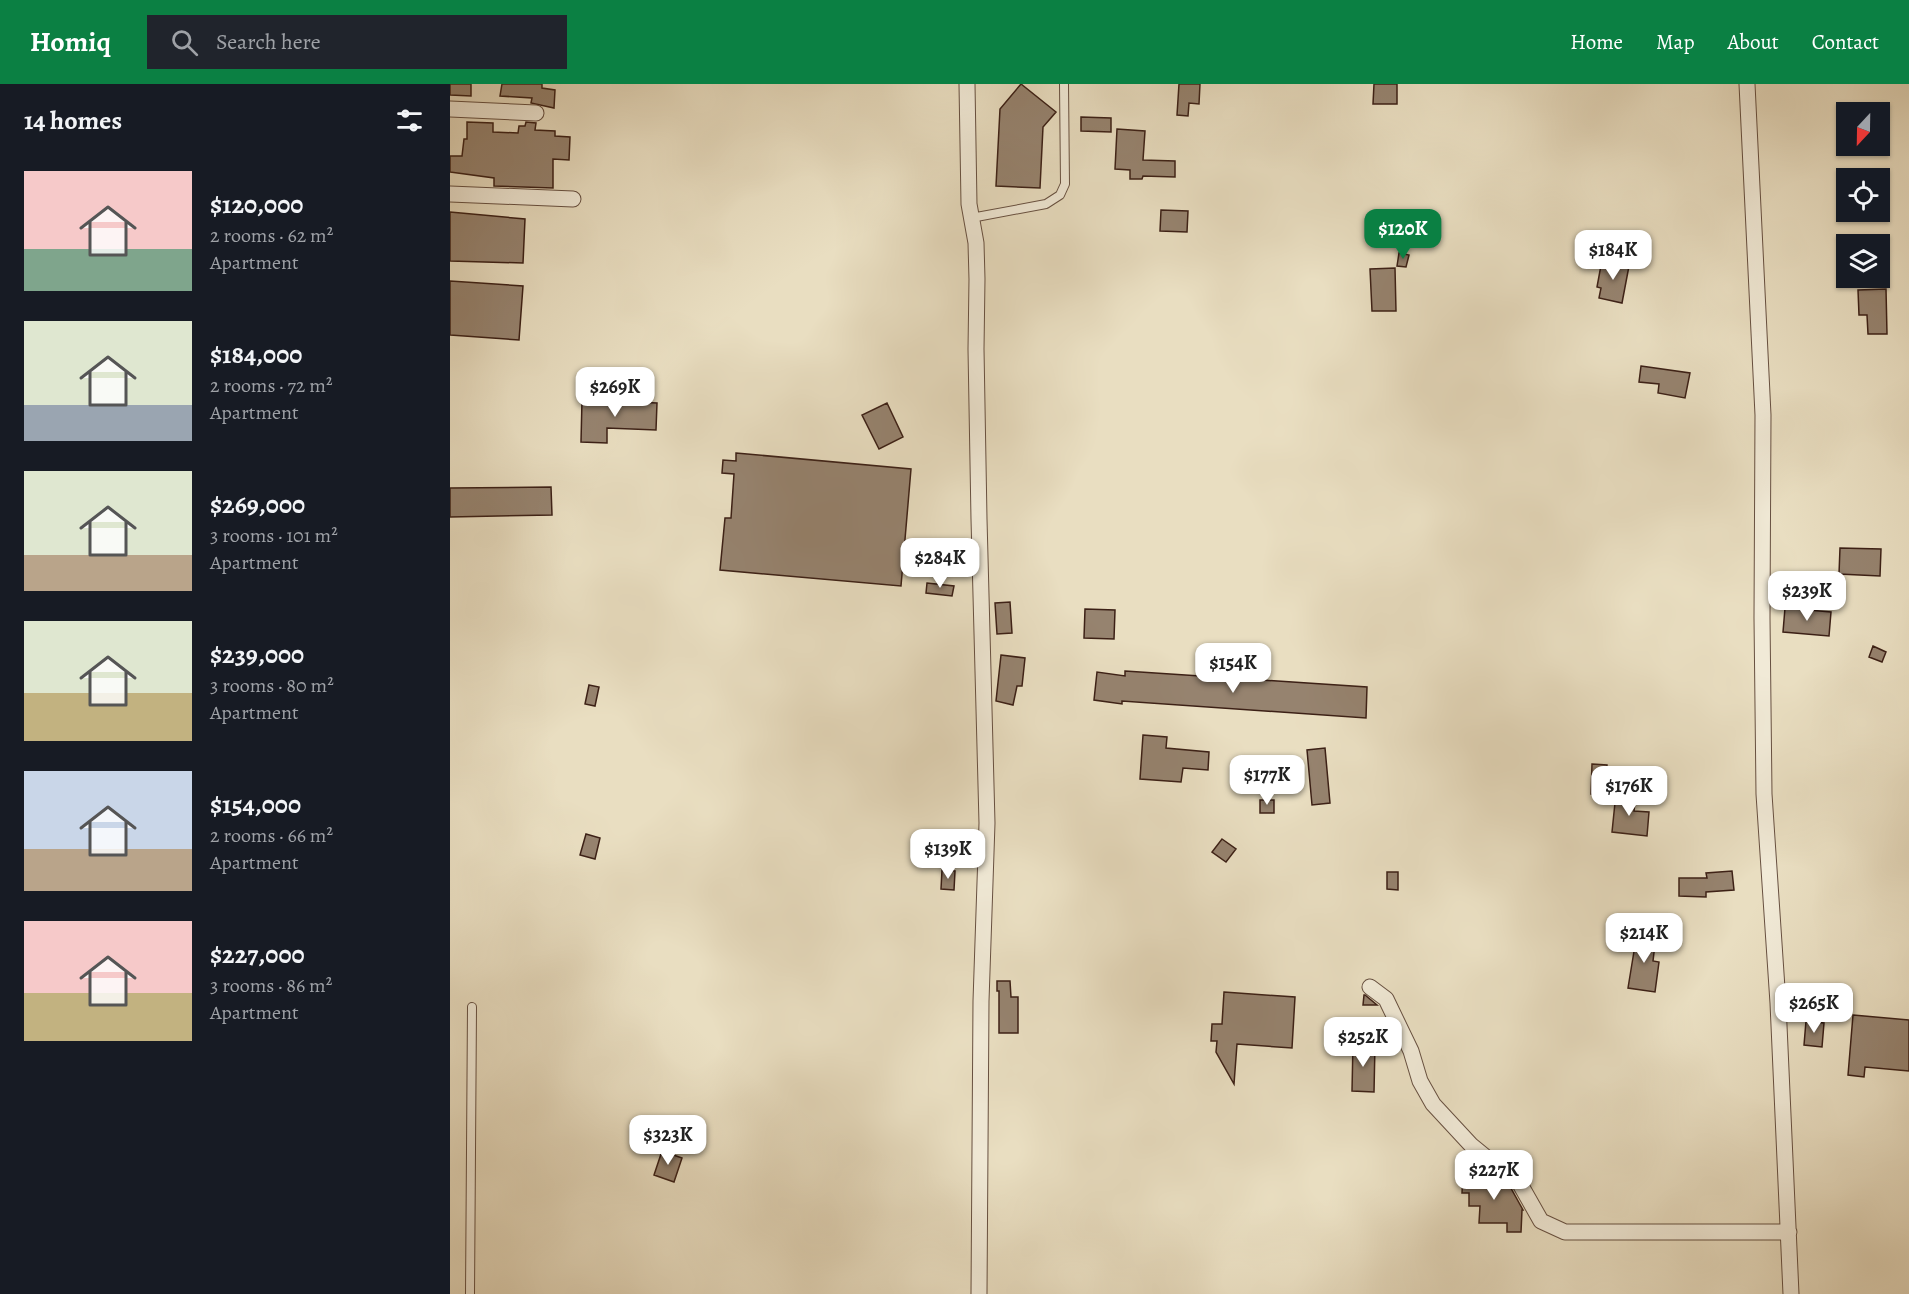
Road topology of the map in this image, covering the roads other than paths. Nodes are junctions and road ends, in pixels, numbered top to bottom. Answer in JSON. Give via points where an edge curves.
{"nodes":[{"id":1,"x":967,"y":84,"type":"edge"},
{"id":2,"x":1065,"y":84,"type":"edge"},
{"id":3,"x":1747,"y":84,"type":"edge"},
{"id":4,"x":450,"y":109,"type":"edge"},
{"id":5,"x":536,"y":113,"type":"dead end"},
{"id":6,"x":450,"y":194,"type":"edge"},
{"id":7,"x":573,"y":199,"type":"dead end"},
{"id":8,"x":971,"y":218,"type":"junction"},
{"id":9,"x":1370,"y":987,"type":"dead end"},
{"id":10,"x":472,"y":1007,"type":"dead end"},
{"id":11,"x":1789,"y":1232,"type":"junction"},
{"id":12,"x":470,"y":1294,"type":"edge"},
{"id":13,"x":980,"y":1294,"type":"edge"},
{"id":14,"x":1791,"y":1294,"type":"edge"}],
"edges":[{"from":1,"to":8,"type":"street"},
{"from":2,"to":8,"type":"lane","via":[[1065,183],[1060,195],[1046,204]]},
{"from":3,"to":11,"type":"street","via":[[1763,415],[1764,794]]},
{"from":4,"to":5,"type":"street"},
{"from":6,"to":7,"type":"street"},
{"from":8,"to":13,"type":"street","via":[[977,279],[987,823],[981,1001]]},
{"from":9,"to":11,"type":"street","via":[[1386,999],[1433,1104],[1471,1144],[1515,1175],[1541,1221],[1565,1232]]},
{"from":10,"to":12,"type":"lane"},
{"from":11,"to":14,"type":"street"}]}
